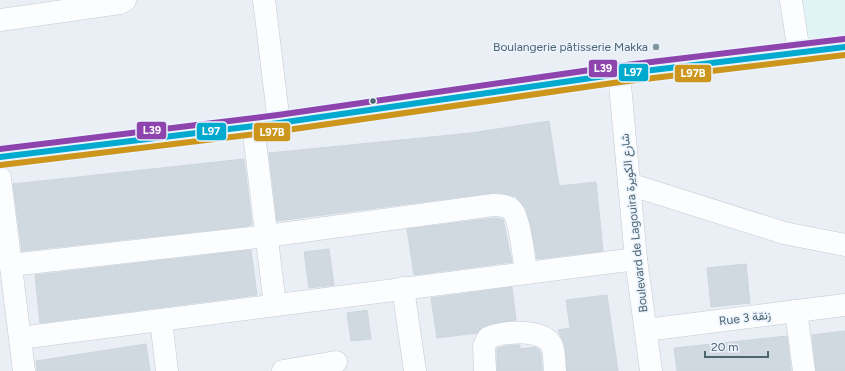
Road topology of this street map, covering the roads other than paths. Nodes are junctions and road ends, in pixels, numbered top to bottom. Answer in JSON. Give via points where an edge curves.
{"nodes":[{"id":1,"x":125,"y":0,"type":"edge"},
{"id":2,"x":264,"y":0,"type":"edge"},
{"id":3,"x":791,"y":0,"type":"edge"},
{"id":4,"x":0,"y":20,"type":"edge"},
{"id":5,"x":845,"y":47,"type":"edge"},
{"id":6,"x":799,"y":54,"type":"junction"},
{"id":7,"x":619,"y":74,"type":"junction"},
{"id":8,"x":279,"y":123,"type":"junction"},
{"id":9,"x":253,"y":126,"type":"junction"},
{"id":10,"x":0,"y":157,"type":"edge"},
{"id":11,"x":0,"y":178,"type":"edge"},
{"id":12,"x":629,"y":184,"type":"junction"},
{"id":13,"x":267,"y":236,"type":"junction"},
{"id":14,"x":845,"y":245,"type":"edge"},
{"id":15,"x":636,"y":259,"type":"junction"},
{"id":16,"x":11,"y":265,"type":"junction"},
{"id":17,"x":526,"y":272,"type":"junction"},
{"id":18,"x":403,"y":288,"type":"junction"},
{"id":19,"x":7,"y":294,"type":"edge"},
{"id":20,"x":276,"y":305,"type":"junction"},
{"id":21,"x":845,"y":305,"type":"edge"},
{"id":22,"x":796,"y":311,"type":"junction"},
{"id":23,"x":161,"y":320,"type":"junction"},
{"id":24,"x":646,"y":330,"type":"junction"},
{"id":25,"x":20,"y":338,"type":"junction"},
{"id":26,"x":336,"y":362,"type":"dead end"},
{"id":27,"x":24,"y":371,"type":"edge"},
{"id":28,"x":167,"y":371,"type":"edge"},
{"id":29,"x":282,"y":371,"type":"edge"},
{"id":30,"x":415,"y":371,"type":"edge"},
{"id":31,"x":485,"y":371,"type":"edge"},
{"id":32,"x":555,"y":371,"type":"edge"},
{"id":33,"x":652,"y":371,"type":"edge"},
{"id":34,"x":804,"y":371,"type":"edge"}],
"edges":[{"from":1,"to":4,"type":"street","via":[[120,3]]},
{"from":2,"to":8,"type":"street"},
{"from":3,"to":6,"type":"street"},
{"from":5,"to":6,"type":"street"},
{"from":6,"to":7,"type":"street"},
{"from":7,"to":8,"type":"street"},
{"from":7,"to":12,"type":"street","name":"Boulevard de Lagouira شارع الكويرة"},
{"from":8,"to":9,"type":"street"},
{"from":9,"to":10,"type":"street"},
{"from":9,"to":13,"type":"street"},
{"from":11,"to":16,"type":"street"},
{"from":12,"to":14,"type":"street","via":[[784,233]]},
{"from":12,"to":15,"type":"street","name":"Boulevard de Lagouira شارع الكويرة"},
{"from":13,"to":16,"type":"street"},
{"from":13,"to":17,"type":"street","via":[[493,205],[502,206],[511,209],[516,218]]},
{"from":13,"to":20,"type":"street"},
{"from":15,"to":17,"type":"street"},
{"from":15,"to":24,"type":"street","name":"Boulevard de Lagouira شارع الكويرة"},
{"from":16,"to":19,"type":"street"},
{"from":17,"to":18,"type":"street"},
{"from":18,"to":20,"type":"street"},
{"from":18,"to":30,"type":"street"},
{"from":19,"to":25,"type":"street"},
{"from":20,"to":23,"type":"street"},
{"from":21,"to":22,"type":"street","name":"Rue 3 زنقة"},
{"from":22,"to":24,"type":"street","name":"Rue 3 زنقة"},
{"from":22,"to":34,"type":"street"},
{"from":23,"to":25,"type":"street"},
{"from":23,"to":28,"type":"street"},
{"from":24,"to":33,"type":"street","name":"Boulevard de Lagouira شارع الكويرة"},
{"from":25,"to":27,"type":"street"},
{"from":26,"to":29,"type":"street"},
{"from":31,"to":32,"type":"street","via":[[484,346],[488,338],[529,333],[547,338],[552,346]]}]}
